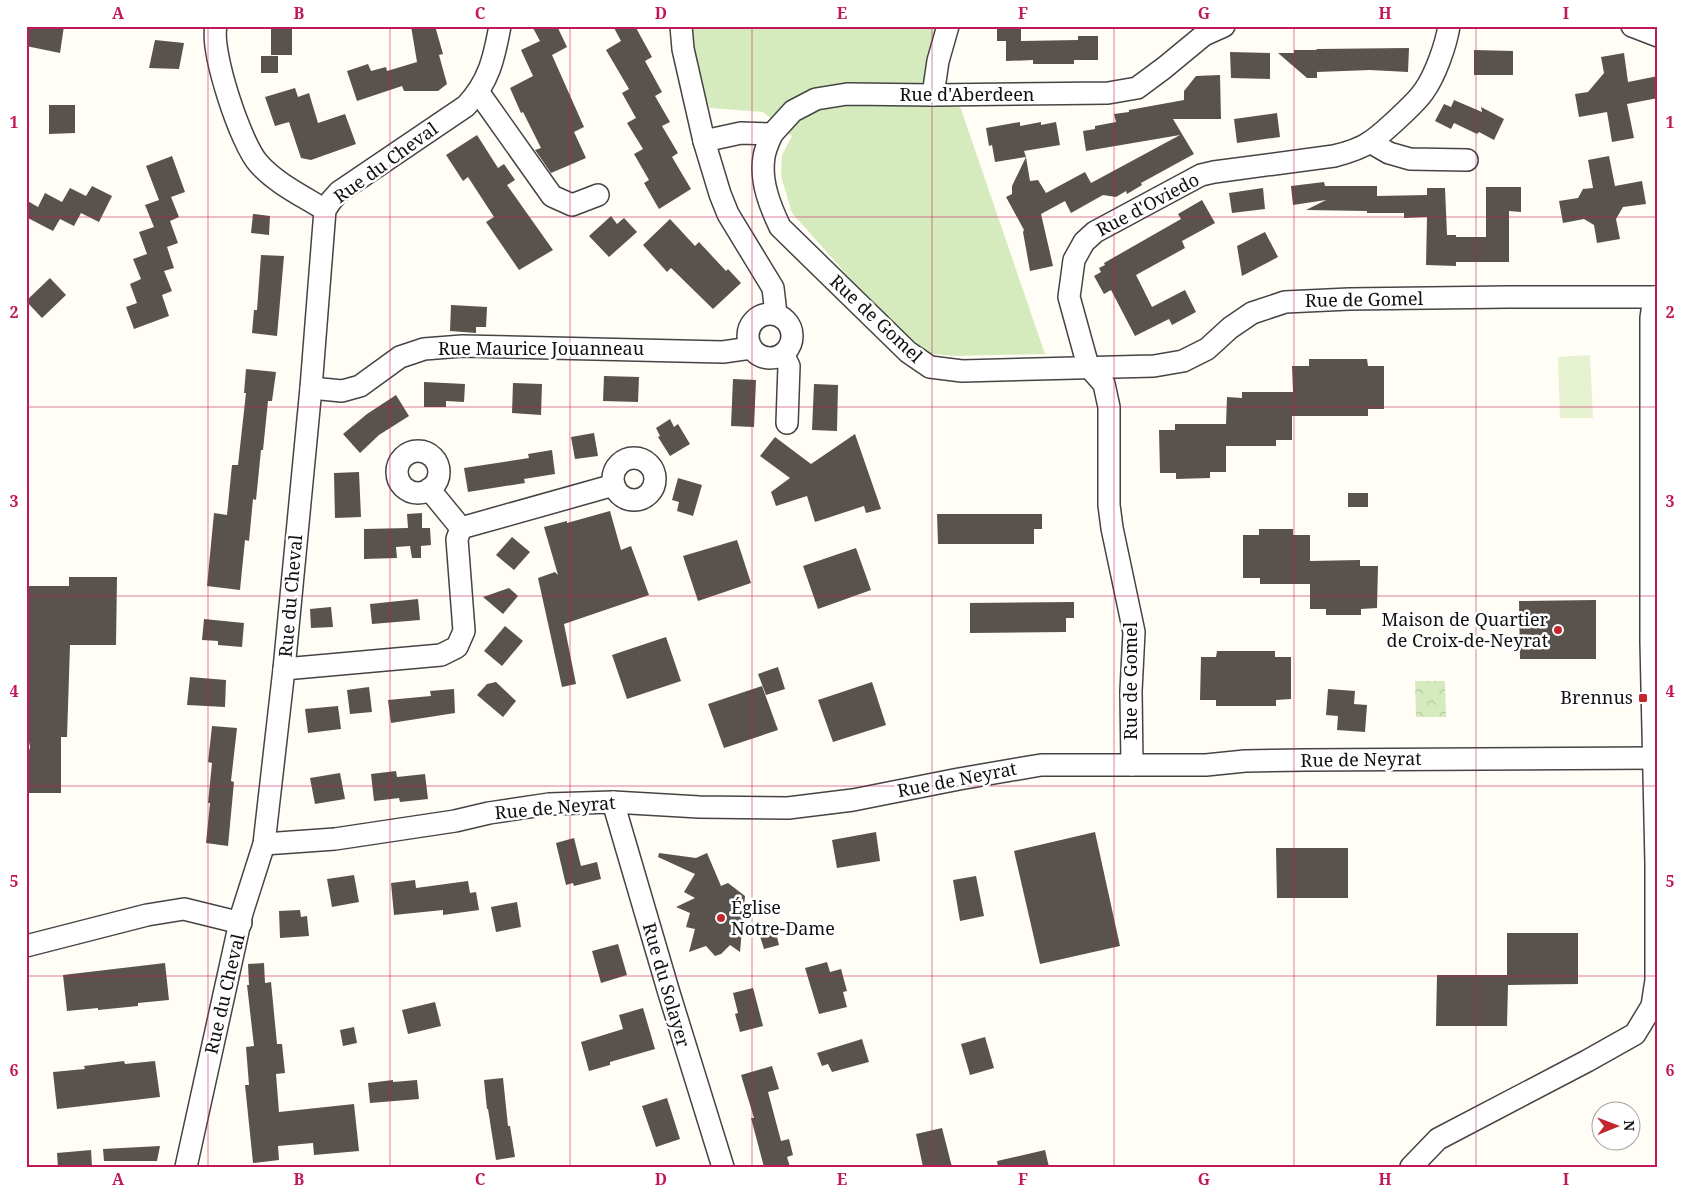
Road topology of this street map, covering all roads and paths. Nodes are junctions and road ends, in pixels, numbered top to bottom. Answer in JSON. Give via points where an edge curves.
{"nodes":[{"id":1,"x":216,"y":26,"type":"edge"},
{"id":2,"x":500,"y":26,"type":"edge"},
{"id":3,"x":682,"y":26,"type":"edge"},
{"id":4,"x":948,"y":26,"type":"edge"},
{"id":5,"x":1224,"y":26,"type":"edge"},
{"id":6,"x":1450,"y":26,"type":"edge"},
{"id":7,"x":1632,"y":26,"type":"edge"},
{"id":8,"x":1658,"y":36,"type":"edge"},
{"id":9,"x":479,"y":92,"type":"junction"},
{"id":10,"x":933,"y":96,"type":"junction"},
{"id":11,"x":772,"y":134,"type":"junction"},
{"id":12,"x":704,"y":141,"type":"junction"},
{"id":13,"x":1370,"y":142,"type":"junction"},
{"id":14,"x":1466,"y":160,"type":"dead end"},
{"id":15,"x":598,"y":196,"type":"dead end"},
{"id":16,"x":325,"y":210,"type":"junction"},
{"id":17,"x":1656,"y":297,"type":"edge"},
{"id":18,"x":776,"y":314,"type":"junction"},
{"id":19,"x":751,"y":348,"type":"junction"},
{"id":20,"x":783,"y":354,"type":"junction"},
{"id":21,"x":1088,"y":366,"type":"junction"},
{"id":22,"x":311,"y":388,"type":"junction"},
{"id":23,"x":787,"y":423,"type":"dead end"},
{"id":24,"x":614,"y":485,"type":"dead end"},
{"id":25,"x":429,"y":489,"type":"dead end"},
{"id":26,"x":461,"y":528,"type":"junction"},
{"id":27,"x":284,"y":669,"type":"junction"},
{"id":28,"x":1654,"y":758,"type":"junction"},
{"id":29,"x":1132,"y":765,"type":"junction"},
{"id":30,"x":613,"y":802,"type":"junction"},
{"id":31,"x":264,"y":844,"type":"junction"},
{"id":32,"x":241,"y":923,"type":"junction"},
{"id":33,"x":26,"y":946,"type":"edge"},
{"id":34,"x":186,"y":1167,"type":"edge"},
{"id":35,"x":723,"y":1167,"type":"edge"},
{"id":36,"x":1411,"y":1167,"type":"edge"}],
"edges":[{"from":1,"to":16,"type":"street","via":[[216,53],[245,142],[258,163],[277,181]]},
{"from":2,"to":9,"type":"street","name":"Rue du Cheval","via":[[490,69]]},
{"from":3,"to":12,"type":"street","via":[[683,49]]},
{"from":4,"to":10,"type":"street"},
{"from":5,"to":10,"type":"street","name":"Rue d'Aberdeen","via":[[1204,35],[1137,88],[1108,93]]},
{"from":6,"to":13,"type":"street","name":"Rue d'Oviedo","via":[[1424,92]]},
{"from":7,"to":8,"type":"street"},
{"from":9,"to":15,"type":"street","via":[[552,196],[572,205]]},
{"from":9,"to":16,"type":"street","name":"Rue du Cheval","via":[[466,106],[339,192]]},
{"from":10,"to":11,"type":"street","name":"Rue d'Aberdeen","via":[[847,94],[816,99],[793,111]]},
{"from":11,"to":12,"type":"street","via":[[741,133]]},
{"from":11,"to":21,"type":"street","name":"Rue de Gomel","via":[[764,158],[765,188],[780,227],[908,352],[930,367],[962,371]]},
{"from":12,"to":18,"type":"street","via":[[728,214],[773,288]]},
{"from":13,"to":14,"type":"street","via":[[1389,153],[1410,159]]},
{"from":13,"to":21,"type":"street","name":"Rue d'Oviedo","via":[[1334,156],[1201,175],[1095,232],[1084,242],[1074,260],[1068,297]]},
{"from":16,"to":22,"type":"street","name":"Rue du Cheval"},
{"from":17,"to":21,"type":"street","name":"Rue de Gomel","via":[[1285,302],[1252,313],[1207,349],[1183,361],[1154,366]]},
{"from":17,"to":28,"type":"street","via":[[1651,318]]},
{"from":18,"to":19,"type":"street","via":[[760,315],[754,320],[748,333]]},
{"from":18,"to":20,"type":"street","via":[[787,322],[792,334],[789,347]]},
{"from":19,"to":20,"type":"street","via":[[762,357]]},
{"from":19,"to":22,"type":"street","name":"Rue Maurice Jouanneau","via":[[723,352],[462,346],[424,349],[400,357],[360,386],[342,391]]},
{"from":20,"to":23,"type":"street","via":[[789,366]]},
{"from":21,"to":29,"type":"street","name":"Rue de Gomel","via":[[1104,384],[1109,407],[1110,513],[1134,632]]},
{"from":22,"to":27,"type":"street","name":"Rue du Cheval"},
{"from":24,"to":26,"type":"street"},
{"from":25,"to":26,"type":"street"},
{"from":26,"to":27,"type":"street","via":[[457,539],[464,631],[457,647],[441,655]]},
{"from":27,"to":31,"type":"street","name":"Rue du Cheval"},
{"from":28,"to":29,"type":"street","name":"Rue de Neyrat","via":[[1304,760]]},
{"from":28,"to":36,"type":"street","via":[[1656,980],[1652,1006],[1643,1023],[1635,1034],[1438,1138]]},
{"from":29,"to":30,"type":"street","name":"Rue de Neyrat","via":[[1041,765],[853,800],[788,808]]},
{"from":30,"to":31,"type":"street","name":"Rue de Neyrat","via":[[549,804],[335,839]]},
{"from":30,"to":35,"type":"street","name":"Rue du Solayer"},
{"from":31,"to":32,"type":"street","name":"Rue du Cheval"},
{"from":32,"to":33,"type":"street","via":[[184,910],[147,915]]},
{"from":32,"to":34,"type":"street","name":"Rue du Cheval"}]}
